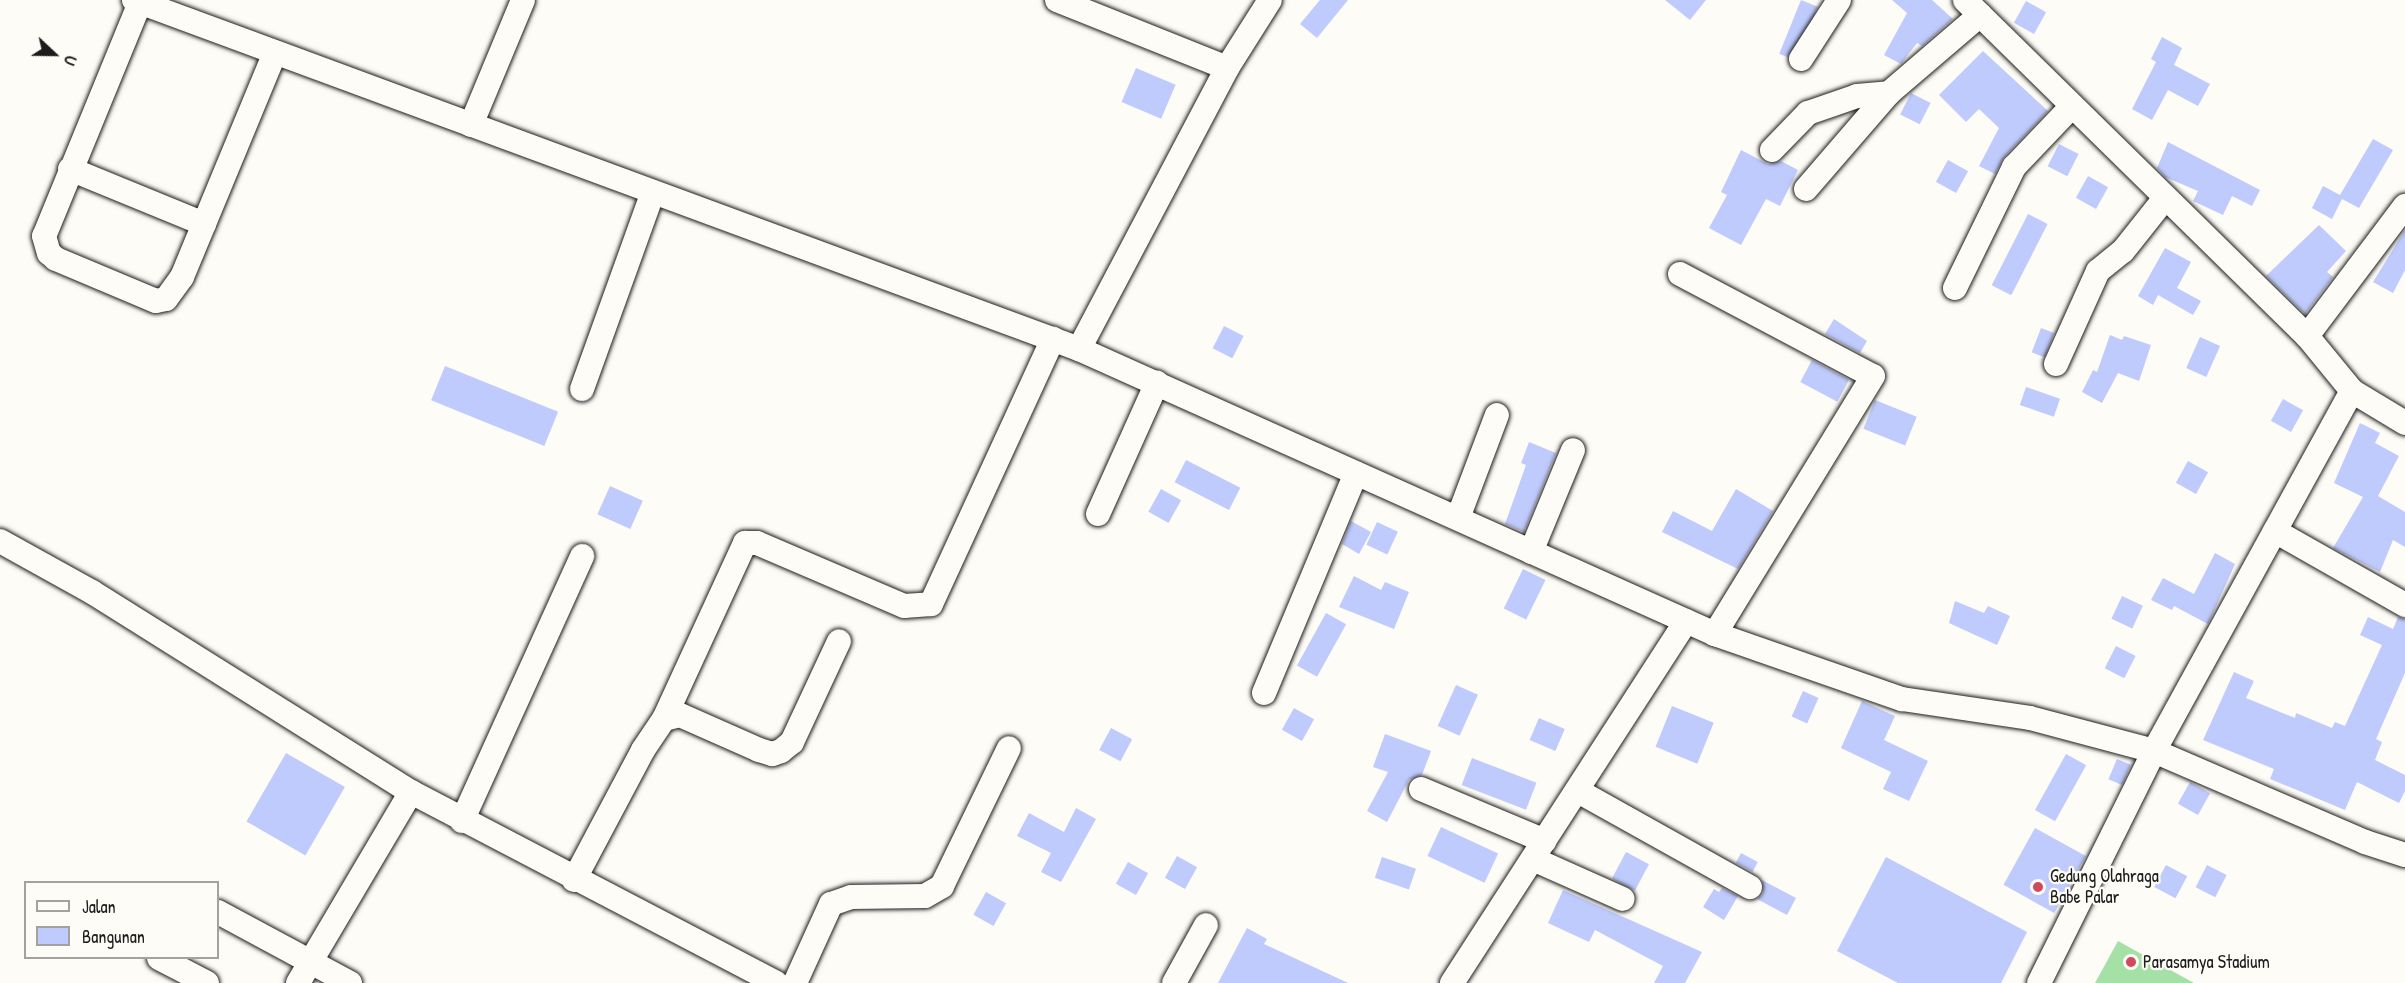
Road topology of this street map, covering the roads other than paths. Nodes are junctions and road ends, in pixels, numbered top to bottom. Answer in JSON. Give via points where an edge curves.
{"nodes":[{"id":1,"x":523,"y":0,"type":"edge"},
{"id":2,"x":1057,"y":0,"type":"edge"},
{"id":3,"x":1270,"y":0,"type":"edge"},
{"id":4,"x":1839,"y":0,"type":"edge"},
{"id":5,"x":138,"y":1,"type":"edge"},
{"id":6,"x":1970,"y":4,"type":"edge"},
{"id":7,"x":275,"y":53,"type":"junction"},
{"id":8,"x":1801,"y":59,"type":"dead end"},
{"id":9,"x":1227,"y":68,"type":"junction"},
{"id":10,"x":1889,"y":93,"type":"junction"},
{"id":11,"x":2072,"y":106,"type":"junction"},
{"id":12,"x":471,"y":125,"type":"junction"},
{"id":13,"x":1772,"y":150,"type":"dead end"},
{"id":14,"x":70,"y":169,"type":"junction"},
{"id":15,"x":1806,"y":189,"type":"dead end"},
{"id":16,"x":653,"y":192,"type":"junction"},
{"id":17,"x":2165,"y":198,"type":"junction"},
{"id":18,"x":2405,"y":206,"type":"edge"},
{"id":19,"x":204,"y":224,"type":"junction"},
{"id":20,"x":1680,"y":274,"type":"dead end"},
{"id":21,"x":1955,"y":288,"type":"dead end"},
{"id":22,"x":2307,"y":336,"type":"junction"},
{"id":23,"x":1053,"y":339,"type":"junction"},
{"id":24,"x":1079,"y":349,"type":"junction"},
{"id":25,"x":2056,"y":364,"type":"dead end"},
{"id":26,"x":1157,"y":382,"type":"junction"},
{"id":27,"x":582,"y":389,"type":"dead end"},
{"id":28,"x":2352,"y":392,"type":"junction"},
{"id":29,"x":1497,"y":415,"type":"dead end"},
{"id":30,"x":2405,"y":423,"type":"edge"},
{"id":31,"x":1573,"y":450,"type":"dead end"},
{"id":32,"x":1356,"y":473,"type":"junction"},
{"id":33,"x":1098,"y":514,"type":"dead end"},
{"id":34,"x":1458,"y":518,"type":"junction"},
{"id":35,"x":2275,"y":531,"type":"junction"},
{"id":36,"x":0,"y":541,"type":"edge"},
{"id":37,"x":1531,"y":552,"type":"junction"},
{"id":38,"x":582,"y":556,"type":"dead end"},
{"id":39,"x":2405,"y":605,"type":"edge"},
{"id":40,"x":1686,"y":621,"type":"junction"},
{"id":41,"x":1715,"y":634,"type":"junction"},
{"id":42,"x":839,"y":640,"type":"dead end"},
{"id":43,"x":1264,"y":693,"type":"dead end"},
{"id":44,"x":664,"y":719,"type":"junction"},
{"id":45,"x":1009,"y":748,"type":"dead end"},
{"id":46,"x":2154,"y":751,"type":"junction"},
{"id":47,"x":1421,"y":789,"type":"dead end"},
{"id":48,"x":1578,"y":791,"type":"junction"},
{"id":49,"x":411,"y":792,"type":"junction"},
{"id":50,"x":462,"y":821,"type":"junction"},
{"id":51,"x":1539,"y":850,"type":"junction"},
{"id":52,"x":2405,"y":855,"type":"edge"},
{"id":53,"x":574,"y":880,"type":"junction"},
{"id":54,"x":1750,"y":887,"type":"dead end"},
{"id":55,"x":1623,"y":899,"type":"dead end"},
{"id":56,"x":219,"y":913,"type":"edge"},
{"id":57,"x":1206,"y":925,"type":"dead end"},
{"id":58,"x":163,"y":959,"type":"edge"},
{"id":59,"x":310,"y":962,"type":"junction"},
{"id":60,"x":207,"y":983,"type":"edge"},
{"id":61,"x":298,"y":983,"type":"edge"},
{"id":62,"x":350,"y":983,"type":"edge"},
{"id":63,"x":776,"y":983,"type":"edge"},
{"id":64,"x":795,"y":983,"type":"edge"},
{"id":65,"x":1174,"y":983,"type":"edge"},
{"id":66,"x":1452,"y":983,"type":"edge"},
{"id":67,"x":2039,"y":983,"type":"edge"}],
"edges":[{"from":1,"to":12,"type":"street"},
{"from":2,"to":9,"type":"street"},
{"from":3,"to":9,"type":"street"},
{"from":4,"to":8,"type":"street"},
{"from":5,"to":7,"type":"street"},
{"from":5,"to":14,"type":"street"},
{"from":6,"to":10,"type":"street"},
{"from":6,"to":11,"type":"street"},
{"from":7,"to":12,"type":"street"},
{"from":7,"to":19,"type":"street"},
{"from":9,"to":24,"type":"street"},
{"from":10,"to":13,"type":"street","via":[[1857,96],[1808,113]]},
{"from":10,"to":15,"type":"street"},
{"from":11,"to":17,"type":"street"},
{"from":11,"to":21,"type":"street","via":[[2014,167]]},
{"from":12,"to":16,"type":"street"},
{"from":14,"to":19,"type":"street"},
{"from":14,"to":19,"type":"street","via":[[44,236],[49,254],[156,301],[173,292]]},
{"from":16,"to":23,"type":"street"},
{"from":16,"to":27,"type":"street"},
{"from":17,"to":22,"type":"street"},
{"from":17,"to":25,"type":"street","via":[[2123,251],[2098,271]]},
{"from":18,"to":22,"type":"street"},
{"from":20,"to":41,"type":"street","via":[[1873,376]]},
{"from":22,"to":28,"type":"street"},
{"from":23,"to":24,"type":"street"},
{"from":23,"to":44,"type":"street","via":[[931,604],[904,606],[757,543],[745,543]]},
{"from":24,"to":26,"type":"street"},
{"from":26,"to":32,"type":"street"},
{"from":26,"to":33,"type":"street"},
{"from":28,"to":30,"type":"street"},
{"from":28,"to":35,"type":"street"},
{"from":29,"to":34,"type":"street"},
{"from":31,"to":37,"type":"street"},
{"from":32,"to":34,"type":"street"},
{"from":32,"to":43,"type":"street"},
{"from":34,"to":37,"type":"street"},
{"from":35,"to":39,"type":"street"},
{"from":35,"to":46,"type":"street"},
{"from":36,"to":49,"type":"street","via":[[92,592]]},
{"from":37,"to":40,"type":"street"},
{"from":38,"to":50,"type":"street"},
{"from":40,"to":41,"type":"street"},
{"from":40,"to":48,"type":"street"},
{"from":41,"to":46,"type":"street","via":[[1902,699],[2030,718]]},
{"from":42,"to":44,"type":"street","via":[[792,742],[781,751],[772,754],[759,750],[680,715]]},
{"from":44,"to":53,"type":"street","via":[[642,750]]},
{"from":45,"to":64,"type":"street","via":[[942,886],[925,896],[851,897],[831,904]]},
{"from":46,"to":52,"type":"street","via":[[2365,842]]},
{"from":46,"to":67,"type":"street"},
{"from":47,"to":51,"type":"street"},
{"from":48,"to":51,"type":"street"},
{"from":48,"to":54,"type":"street"},
{"from":49,"to":50,"type":"street"},
{"from":49,"to":59,"type":"street"},
{"from":50,"to":53,"type":"street"},
{"from":51,"to":55,"type":"street"},
{"from":51,"to":66,"type":"street"},
{"from":53,"to":63,"type":"street"},
{"from":56,"to":59,"type":"street"},
{"from":57,"to":65,"type":"street"},
{"from":58,"to":60,"type":"street"},
{"from":59,"to":61,"type":"street"},
{"from":59,"to":62,"type":"street"}]}
